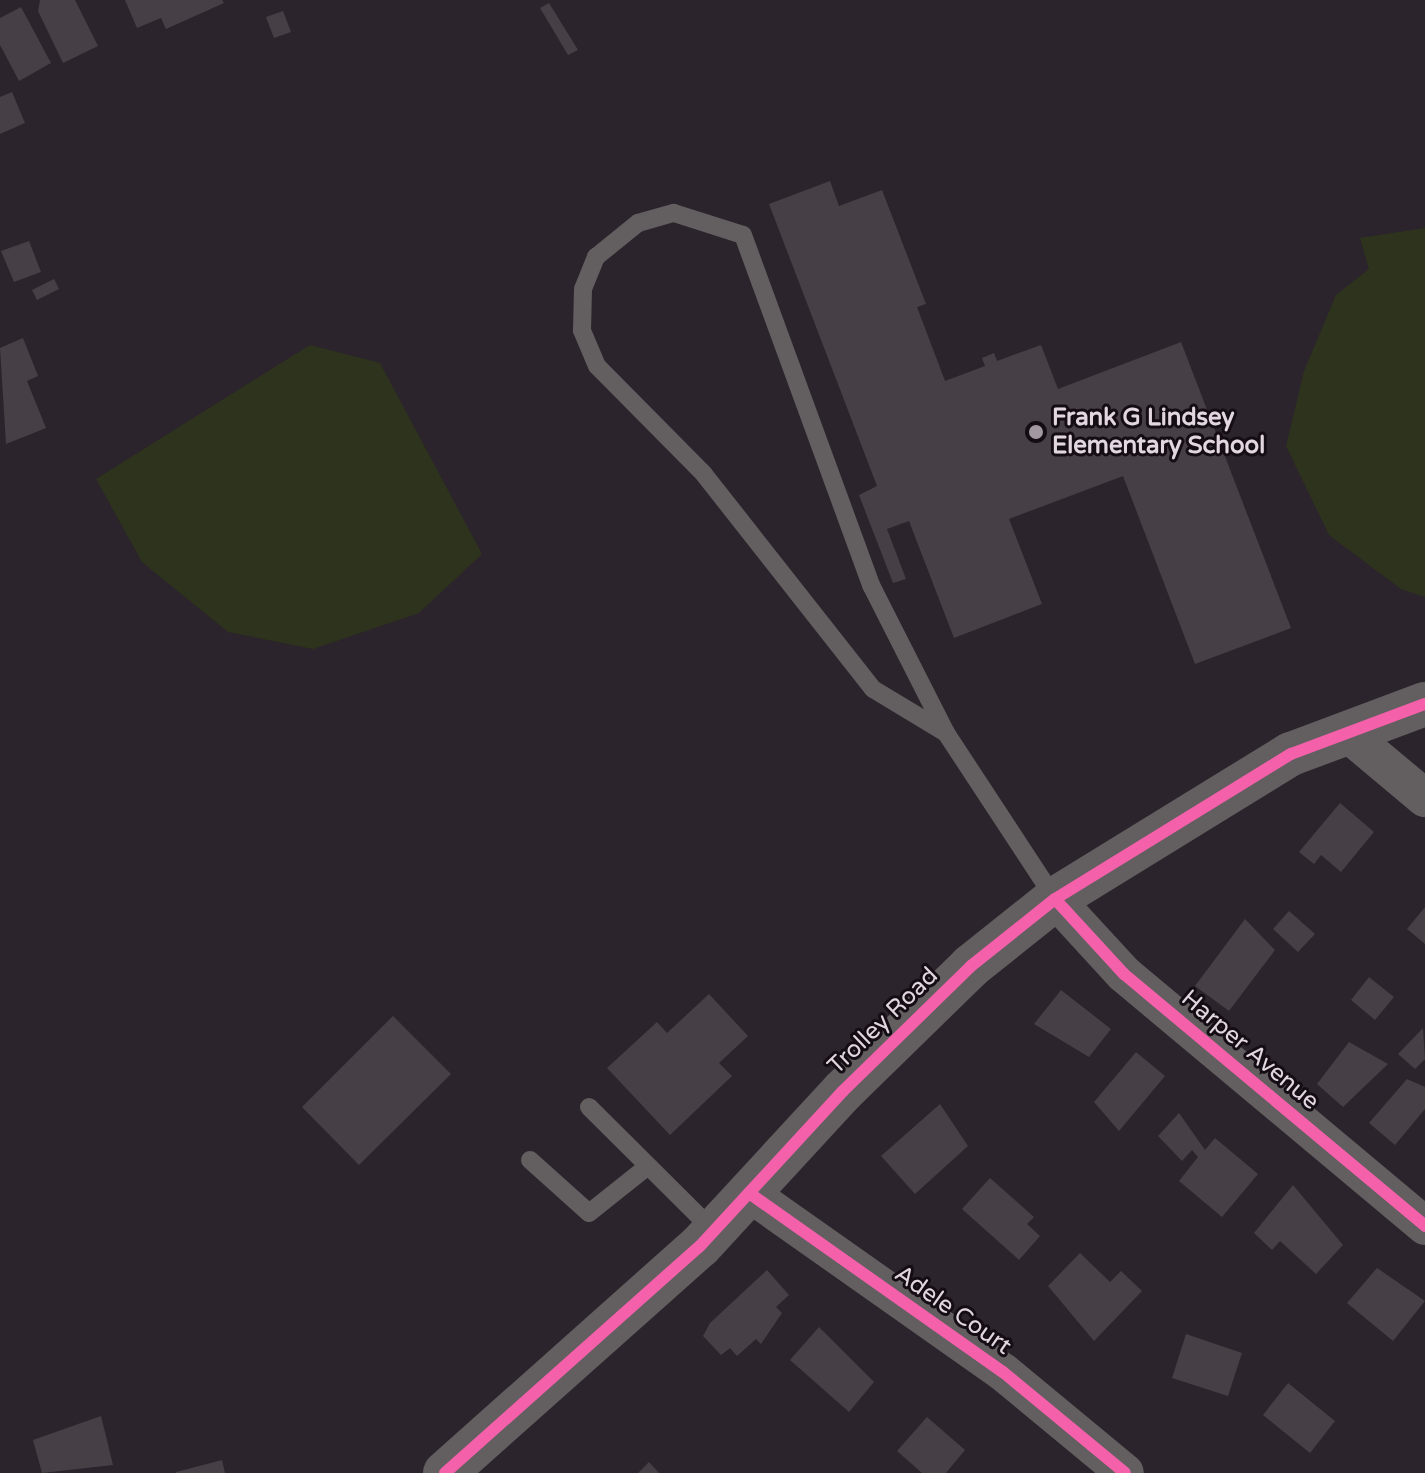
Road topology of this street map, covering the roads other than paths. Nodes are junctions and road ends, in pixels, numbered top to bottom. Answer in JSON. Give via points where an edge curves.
{"nodes":[{"id":1,"x":1425,"y":704,"type":"edge"},
{"id":2,"x":1346,"y":732,"type":"junction"},
{"id":3,"x":946,"y":733,"type":"junction"},
{"id":4,"x":1425,"y":798,"type":"edge"},
{"id":5,"x":1055,"y":899,"type":"junction"},
{"id":6,"x":589,"y":1107,"type":"dead end"},
{"id":7,"x":530,"y":1160,"type":"dead end"},
{"id":8,"x":648,"y":1166,"type":"junction"},
{"id":9,"x":749,"y":1193,"type":"junction"},
{"id":10,"x":1425,"y":1226,"type":"edge"},
{"id":11,"x":714,"y":1231,"type":"junction"},
{"id":12,"x":445,"y":1473,"type":"edge"},
{"id":13,"x":1125,"y":1473,"type":"edge"}],
"edges":[{"from":1,"to":2,"type":"street","name":"Trolley Road"},
{"from":2,"to":4,"type":"street"},
{"from":2,"to":5,"type":"street","name":"Trolley Road","via":[[1209,800]]},
{"from":3,"to":3,"type":"lane","via":[[871,585],[743,235],[674,213],[638,223],[596,257],[583,289],[582,330],[597,366],[704,474],[873,689]]},
{"from":3,"to":5,"type":"lane"},
{"from":5,"to":9,"type":"street","name":"Trolley Road","via":[[971,966]]},
{"from":5,"to":10,"type":"street","name":"Harper Avenue","via":[[1124,974]]},
{"from":6,"to":8,"type":"lane"},
{"from":7,"to":8,"type":"lane","via":[[589,1213]]},
{"from":8,"to":11,"type":"lane"},
{"from":9,"to":11,"type":"street","name":"Trolley Road"},
{"from":9,"to":13,"type":"street","name":"Adele Court","via":[[1003,1372]]},
{"from":11,"to":12,"type":"street","name":"Trolley Road"}]}
